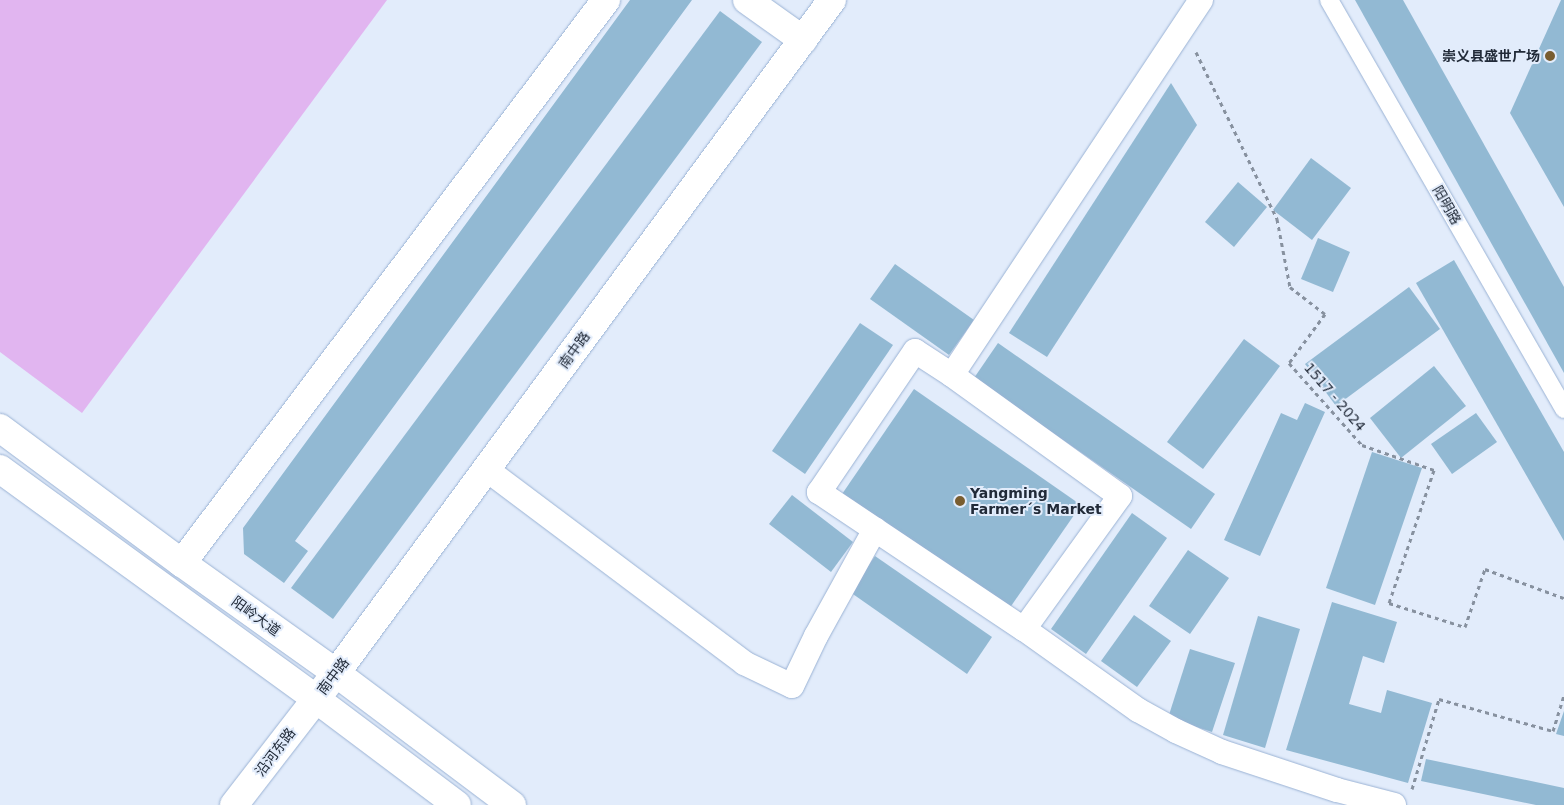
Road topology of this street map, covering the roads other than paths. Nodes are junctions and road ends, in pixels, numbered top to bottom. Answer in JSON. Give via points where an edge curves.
{"nodes":[{"id":1,"x":606,"y":0,"type":"edge"},
{"id":2,"x":747,"y":0,"type":"edge"},
{"id":3,"x":832,"y":0,"type":"edge"},
{"id":4,"x":1201,"y":0,"type":"edge"},
{"id":5,"x":1329,"y":0,"type":"edge"},
{"id":6,"x":803,"y":40,"type":"junction"},
{"id":7,"x":952,"y":375,"type":"junction"},
{"id":8,"x":1564,"y":409,"type":"edge"},
{"id":9,"x":0,"y":428,"type":"edge"},
{"id":10,"x":0,"y":469,"type":"edge"},
{"id":11,"x":486,"y":469,"type":"junction"},
{"id":12,"x":875,"y":529,"type":"junction"},
{"id":13,"x":182,"y":563,"type":"junction"},
{"id":14,"x":1024,"y":629,"type":"junction"},
{"id":15,"x":336,"y":673,"type":"junction"},
{"id":16,"x":316,"y":699,"type":"junction"},
{"id":17,"x":1402,"y":801,"type":"edge"},
{"id":18,"x":234,"y":805,"type":"edge"},
{"id":19,"x":457,"y":805,"type":"edge"},
{"id":20,"x":512,"y":805,"type":"edge"}],
"edges":[{"from":1,"to":13,"type":"street"},
{"from":2,"to":6,"type":"street"},
{"from":3,"to":6,"type":"street","name":"南中路"},
{"from":4,"to":7,"type":"street"},
{"from":5,"to":8,"type":"street","name":"阳明路"},
{"from":6,"to":11,"type":"street","name":"南中路"},
{"from":7,"to":12,"type":"street","via":[[915,351],[819,492]]},
{"from":7,"to":14,"type":"street","via":[[1120,496]]},
{"from":9,"to":13,"type":"street","name":"阳岭大道"},
{"from":10,"to":16,"type":"street"},
{"from":11,"to":12,"type":"street","via":[[744,663],[792,686]]},
{"from":11,"to":15,"type":"street","name":"南中路"},
{"from":12,"to":14,"type":"street"},
{"from":13,"to":15,"type":"street","name":"阳岭大道"},
{"from":14,"to":17,"type":"street","via":[[1138,710],[1222,752],[1337,790]]},
{"from":15,"to":16,"type":"street","name":"南中路"},
{"from":15,"to":20,"type":"street","name":"阳岭大道"},
{"from":16,"to":18,"type":"street","name":"沿河东路"},
{"from":16,"to":19,"type":"street"}]}
